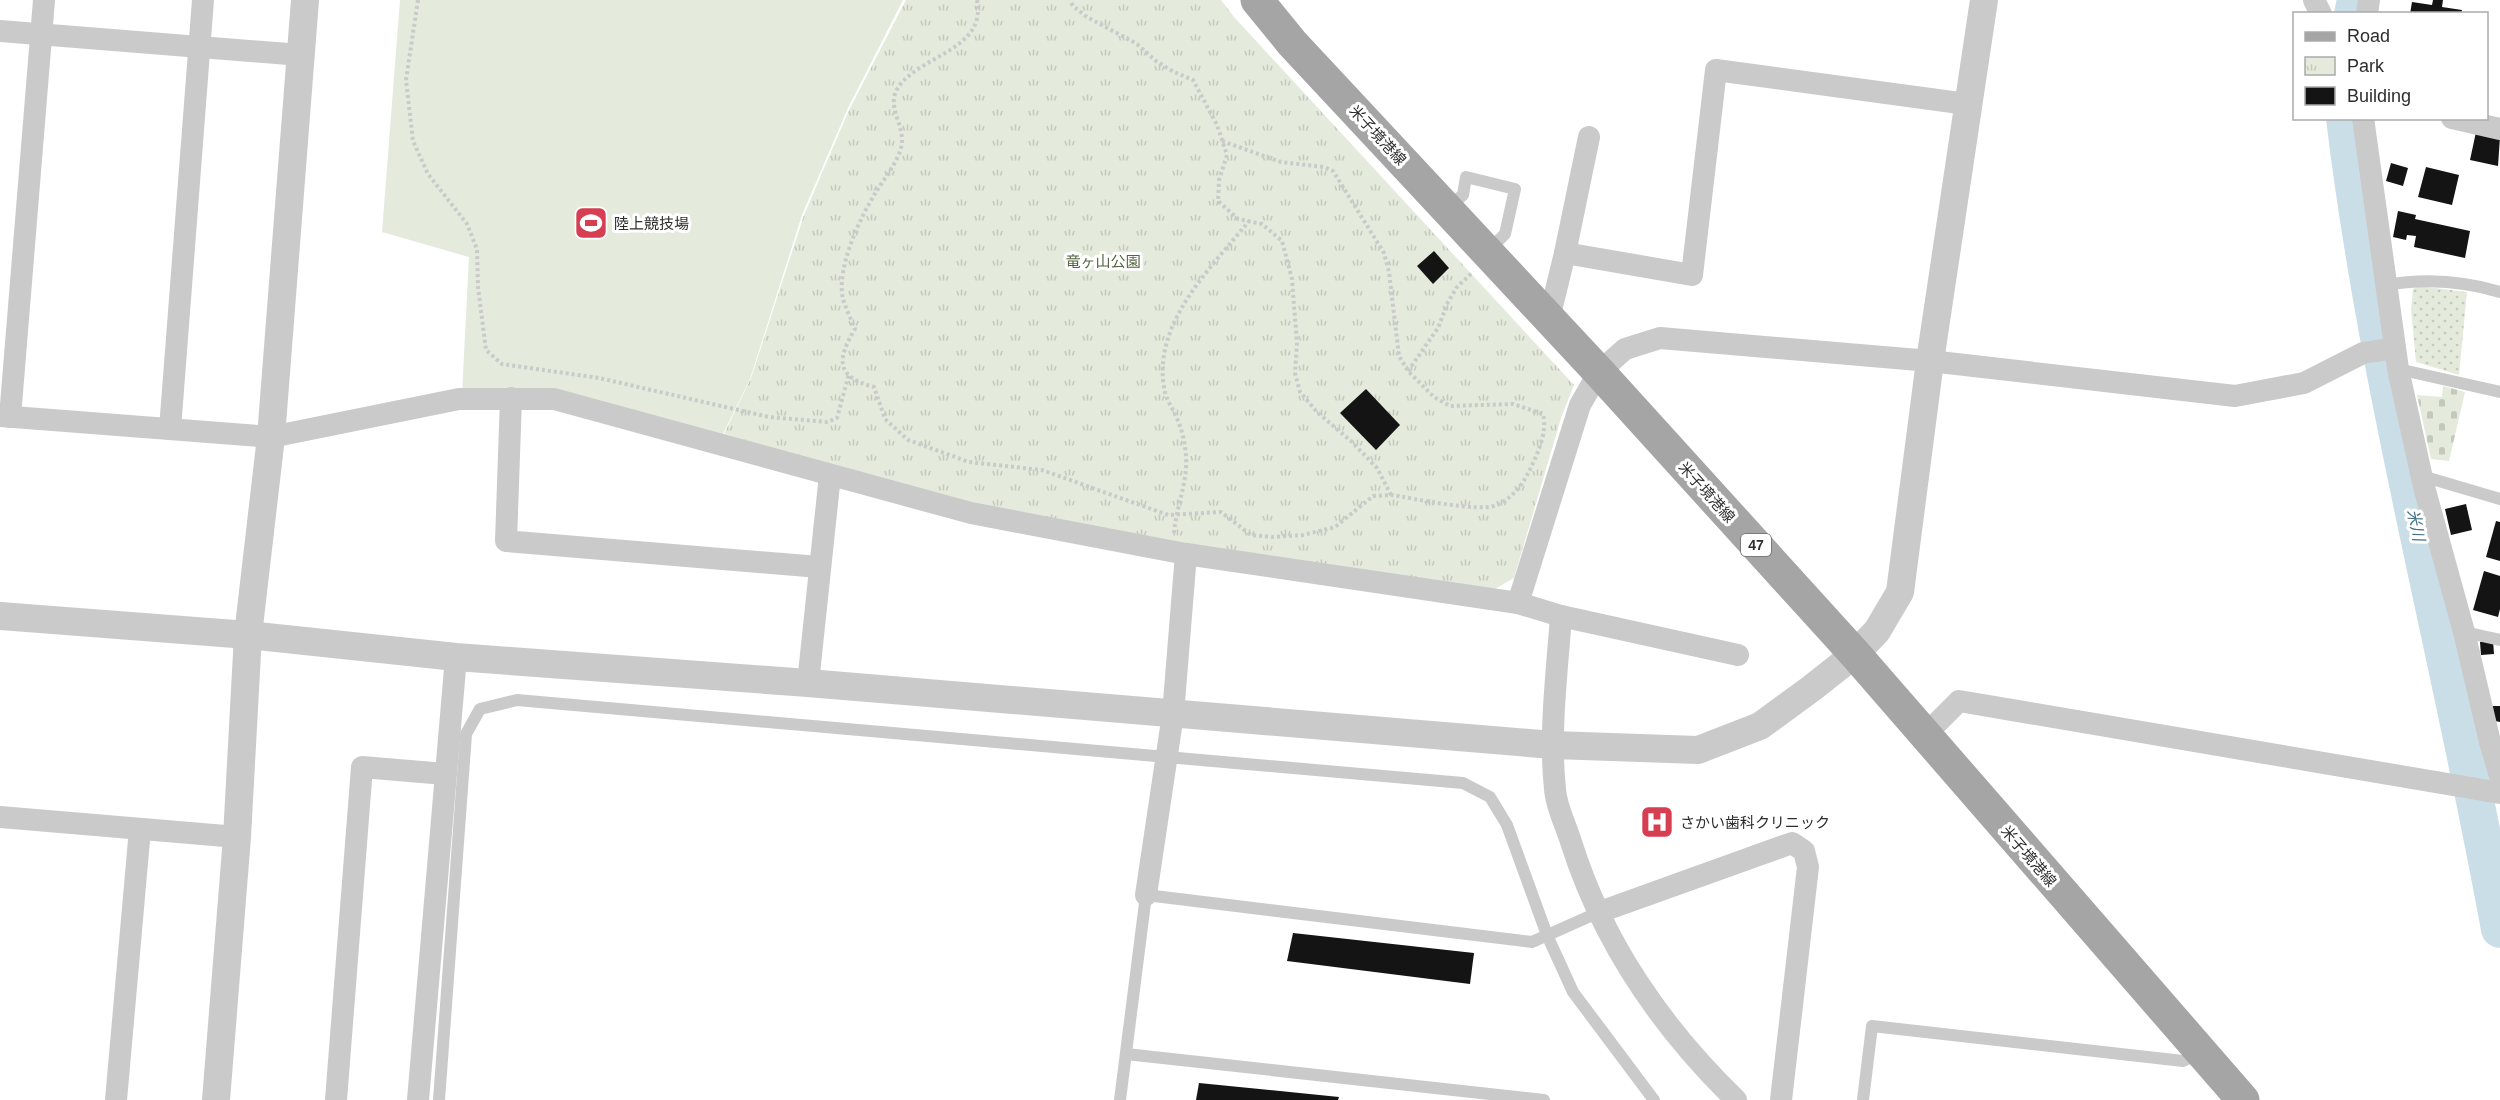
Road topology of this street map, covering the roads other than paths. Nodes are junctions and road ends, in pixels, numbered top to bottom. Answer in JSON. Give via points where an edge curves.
{"nodes":[{"id":1,"x":44,"y":0,"type":"edge"},
{"id":2,"x":203,"y":0,"type":"edge"},
{"id":3,"x":305,"y":0,"type":"edge"},
{"id":4,"x":1257,"y":0,"type":"edge"},
{"id":5,"x":1984,"y":0,"type":"edge"},
{"id":6,"x":0,"y":31,"type":"edge"},
{"id":7,"x":40,"y":34,"type":"junction"},
{"id":8,"x":199,"y":47,"type":"junction"},
{"id":9,"x":301,"y":55,"type":"junction"},
{"id":10,"x":1967,"y":104,"type":"junction"},
{"id":11,"x":2363,"y":120,"type":"edge"},
{"id":12,"x":2461,"y":120,"type":"edge"},
{"id":13,"x":2500,"y":129,"type":"edge"},
{"id":14,"x":1589,"y":137,"type":"dead end"},
{"id":15,"x":1447,"y":209,"type":"junction"},
{"id":16,"x":1565,"y":253,"type":"junction"},
{"id":17,"x":1481,"y":261,"type":"junction"},
{"id":18,"x":2385,"y":285,"type":"junction"},
{"id":19,"x":2500,"y":292,"type":"edge"},
{"id":20,"x":1550,"y":319,"type":"junction"},
{"id":21,"x":2396,"y":358,"type":"junction"},
{"id":22,"x":1930,"y":361,"type":"junction"},
{"id":23,"x":1599,"y":372,"type":"junction"},
{"id":24,"x":2500,"y":393,"type":"edge"},
{"id":25,"x":511,"y":398,"type":"junction"},
{"id":26,"x":5,"y":416,"type":"edge"},
{"id":27,"x":170,"y":429,"type":"junction"},
{"id":28,"x":271,"y":437,"type":"junction"},
{"id":29,"x":830,"y":475,"type":"junction"},
{"id":30,"x":2422,"y":476,"type":"junction"},
{"id":31,"x":2500,"y":499,"type":"edge"},
{"id":32,"x":1178,"y":552,"type":"junction"},
{"id":33,"x":819,"y":567,"type":"junction"},
{"id":34,"x":1518,"y":603,"type":"junction"},
{"id":35,"x":0,"y":616,"type":"edge"},
{"id":36,"x":1561,"y":616,"type":"junction"},
{"id":37,"x":2464,"y":632,"type":"junction"},
{"id":38,"x":248,"y":635,"type":"junction"},
{"id":39,"x":2500,"y":640,"type":"edge"},
{"id":40,"x":1855,"y":654,"type":"junction"},
{"id":41,"x":1738,"y":655,"type":"dead end"},
{"id":42,"x":456,"y":657,"type":"junction"},
{"id":43,"x":808,"y":683,"type":"junction"},
{"id":44,"x":1173,"y":714,"type":"junction"},
{"id":45,"x":1925,"y":735,"type":"junction"},
{"id":46,"x":1553,"y":745,"type":"junction"},
{"id":47,"x":1167,"y":757,"type":"junction"},
{"id":48,"x":445,"y":774,"type":"junction"},
{"id":49,"x":2500,"y":776,"type":"edge"},
{"id":50,"x":2500,"y":794,"type":"edge"},
{"id":51,"x":0,"y":817,"type":"edge"},
{"id":52,"x":140,"y":829,"type":"junction"},
{"id":53,"x":237,"y":837,"type":"junction"},
{"id":54,"x":1146,"y":895,"type":"junction"},
{"id":55,"x":1597,"y":913,"type":"junction"},
{"id":56,"x":1547,"y":935,"type":"junction"},
{"id":57,"x":2201,"y":1052,"type":"junction"},
{"id":58,"x":1126,"y":1054,"type":"junction"},
{"id":59,"x":116,"y":1100,"type":"edge"},
{"id":60,"x":216,"y":1100,"type":"edge"},
{"id":61,"x":336,"y":1100,"type":"edge"},
{"id":62,"x":418,"y":1100,"type":"edge"},
{"id":63,"x":439,"y":1100,"type":"edge"},
{"id":64,"x":1120,"y":1100,"type":"edge"},
{"id":65,"x":1544,"y":1100,"type":"edge"},
{"id":66,"x":1654,"y":1100,"type":"edge"},
{"id":67,"x":1736,"y":1100,"type":"edge"},
{"id":68,"x":1782,"y":1100,"type":"edge"},
{"id":69,"x":1863,"y":1100,"type":"edge"},
{"id":70,"x":2243,"y":1100,"type":"edge"}],
"edges":[{"from":1,"to":7,"type":"street"},
{"from":2,"to":8,"type":"street"},
{"from":3,"to":9,"type":"street"},
{"from":4,"to":15,"type":"main road","name":"米子境港線","number":"47","via":[[1292,43]]},
{"from":5,"to":10,"type":"street"},
{"from":6,"to":7,"type":"street"},
{"from":7,"to":8,"type":"street"},
{"from":7,"to":26,"type":"street"},
{"from":8,"to":9,"type":"street"},
{"from":8,"to":27,"type":"street"},
{"from":9,"to":28,"type":"street"},
{"from":10,"to":16,"type":"street","via":[[1716,70],[1692,274]]},
{"from":10,"to":22,"type":"street"},
{"from":11,"to":18,"type":"street"},
{"from":12,"to":13,"type":"street"},
{"from":14,"to":16,"type":"street"},
{"from":15,"to":17,"type":"main road","name":"米子境港線","number":"47"},
{"from":15,"to":17,"type":"lane","via":[[1463,195],[1466,177],[1515,189],[1505,234]]},
{"from":16,"to":20,"type":"street"},
{"from":17,"to":20,"type":"main road","name":"米子境港線","number":"47"},
{"from":18,"to":19,"type":"lane","via":[[2440,280]]},
{"from":18,"to":21,"type":"street"},
{"from":20,"to":23,"type":"main road","name":"米子境港線","number":"47"},
{"from":21,"to":22,"type":"street","via":[[2363,353],[2304,383],[2235,396]]},
{"from":21,"to":24,"type":"lane"},
{"from":21,"to":30,"type":"street"},
{"from":22,"to":23,"type":"street","via":[[1660,338],[1625,349]]},
{"from":22,"to":40,"type":"street","via":[[1900,592],[1877,631]]},
{"from":23,"to":34,"type":"street","via":[[1580,405]]},
{"from":23,"to":40,"type":"main road","name":"米子境港線","number":"47"},
{"from":25,"to":28,"type":"street","via":[[459,399]]},
{"from":25,"to":29,"type":"street","via":[[554,399]]},
{"from":25,"to":33,"type":"street","via":[[506,541]]},
{"from":26,"to":27,"type":"street"},
{"from":27,"to":28,"type":"street"},
{"from":28,"to":38,"type":"street"},
{"from":29,"to":32,"type":"street","via":[[971,513]]},
{"from":29,"to":33,"type":"street"},
{"from":30,"to":31,"type":"lane"},
{"from":30,"to":37,"type":"street"},
{"from":32,"to":34,"type":"street"},
{"from":32,"to":44,"type":"street"},
{"from":33,"to":43,"type":"street"},
{"from":34,"to":36,"type":"street"},
{"from":35,"to":38,"type":"street"},
{"from":36,"to":41,"type":"street"},
{"from":36,"to":46,"type":"street"},
{"from":37,"to":39,"type":"lane"},
{"from":37,"to":49,"type":"street"},
{"from":38,"to":42,"type":"street"},
{"from":38,"to":53,"type":"street"},
{"from":40,"to":45,"type":"main road","name":"米子境港線","number":"47"},
{"from":40,"to":46,"type":"street","via":[[1760,726],[1698,750]]},
{"from":42,"to":43,"type":"street"},
{"from":42,"to":48,"type":"street"},
{"from":43,"to":44,"type":"street"},
{"from":44,"to":46,"type":"street"},
{"from":44,"to":47,"type":"street"},
{"from":45,"to":50,"type":"street","via":[[1959,701]]},
{"from":45,"to":57,"type":"main road","name":"米子境港線","number":"47"},
{"from":46,"to":55,"type":"street","via":[[1555,792]]},
{"from":47,"to":54,"type":"street"},
{"from":47,"to":56,"type":"lane","via":[[1463,783],[1490,797],[1507,825]]},
{"from":47,"to":63,"type":"lane","via":[[517,700],[480,709],[466,734]]},
{"from":48,"to":61,"type":"street","via":[[362,766]]},
{"from":48,"to":62,"type":"street"},
{"from":51,"to":52,"type":"street"},
{"from":52,"to":53,"type":"street"},
{"from":52,"to":59,"type":"street"},
{"from":53,"to":60,"type":"street"},
{"from":54,"to":56,"type":"lane","via":[[1532,942]]},
{"from":54,"to":58,"type":"lane"},
{"from":55,"to":56,"type":"lane"},
{"from":55,"to":67,"type":"street","via":[[1650,1003],[1702,1067]]},
{"from":55,"to":68,"type":"street","via":[[1792,843],[1804,851],[1808,867]]},
{"from":56,"to":66,"type":"lane","via":[[1573,992]]},
{"from":57,"to":69,"type":"lane","via":[[2183,1061],[1872,1026]]},
{"from":57,"to":70,"type":"main road","name":"米子境港線","number":"47"},
{"from":58,"to":64,"type":"lane"},
{"from":58,"to":65,"type":"lane"}]}
